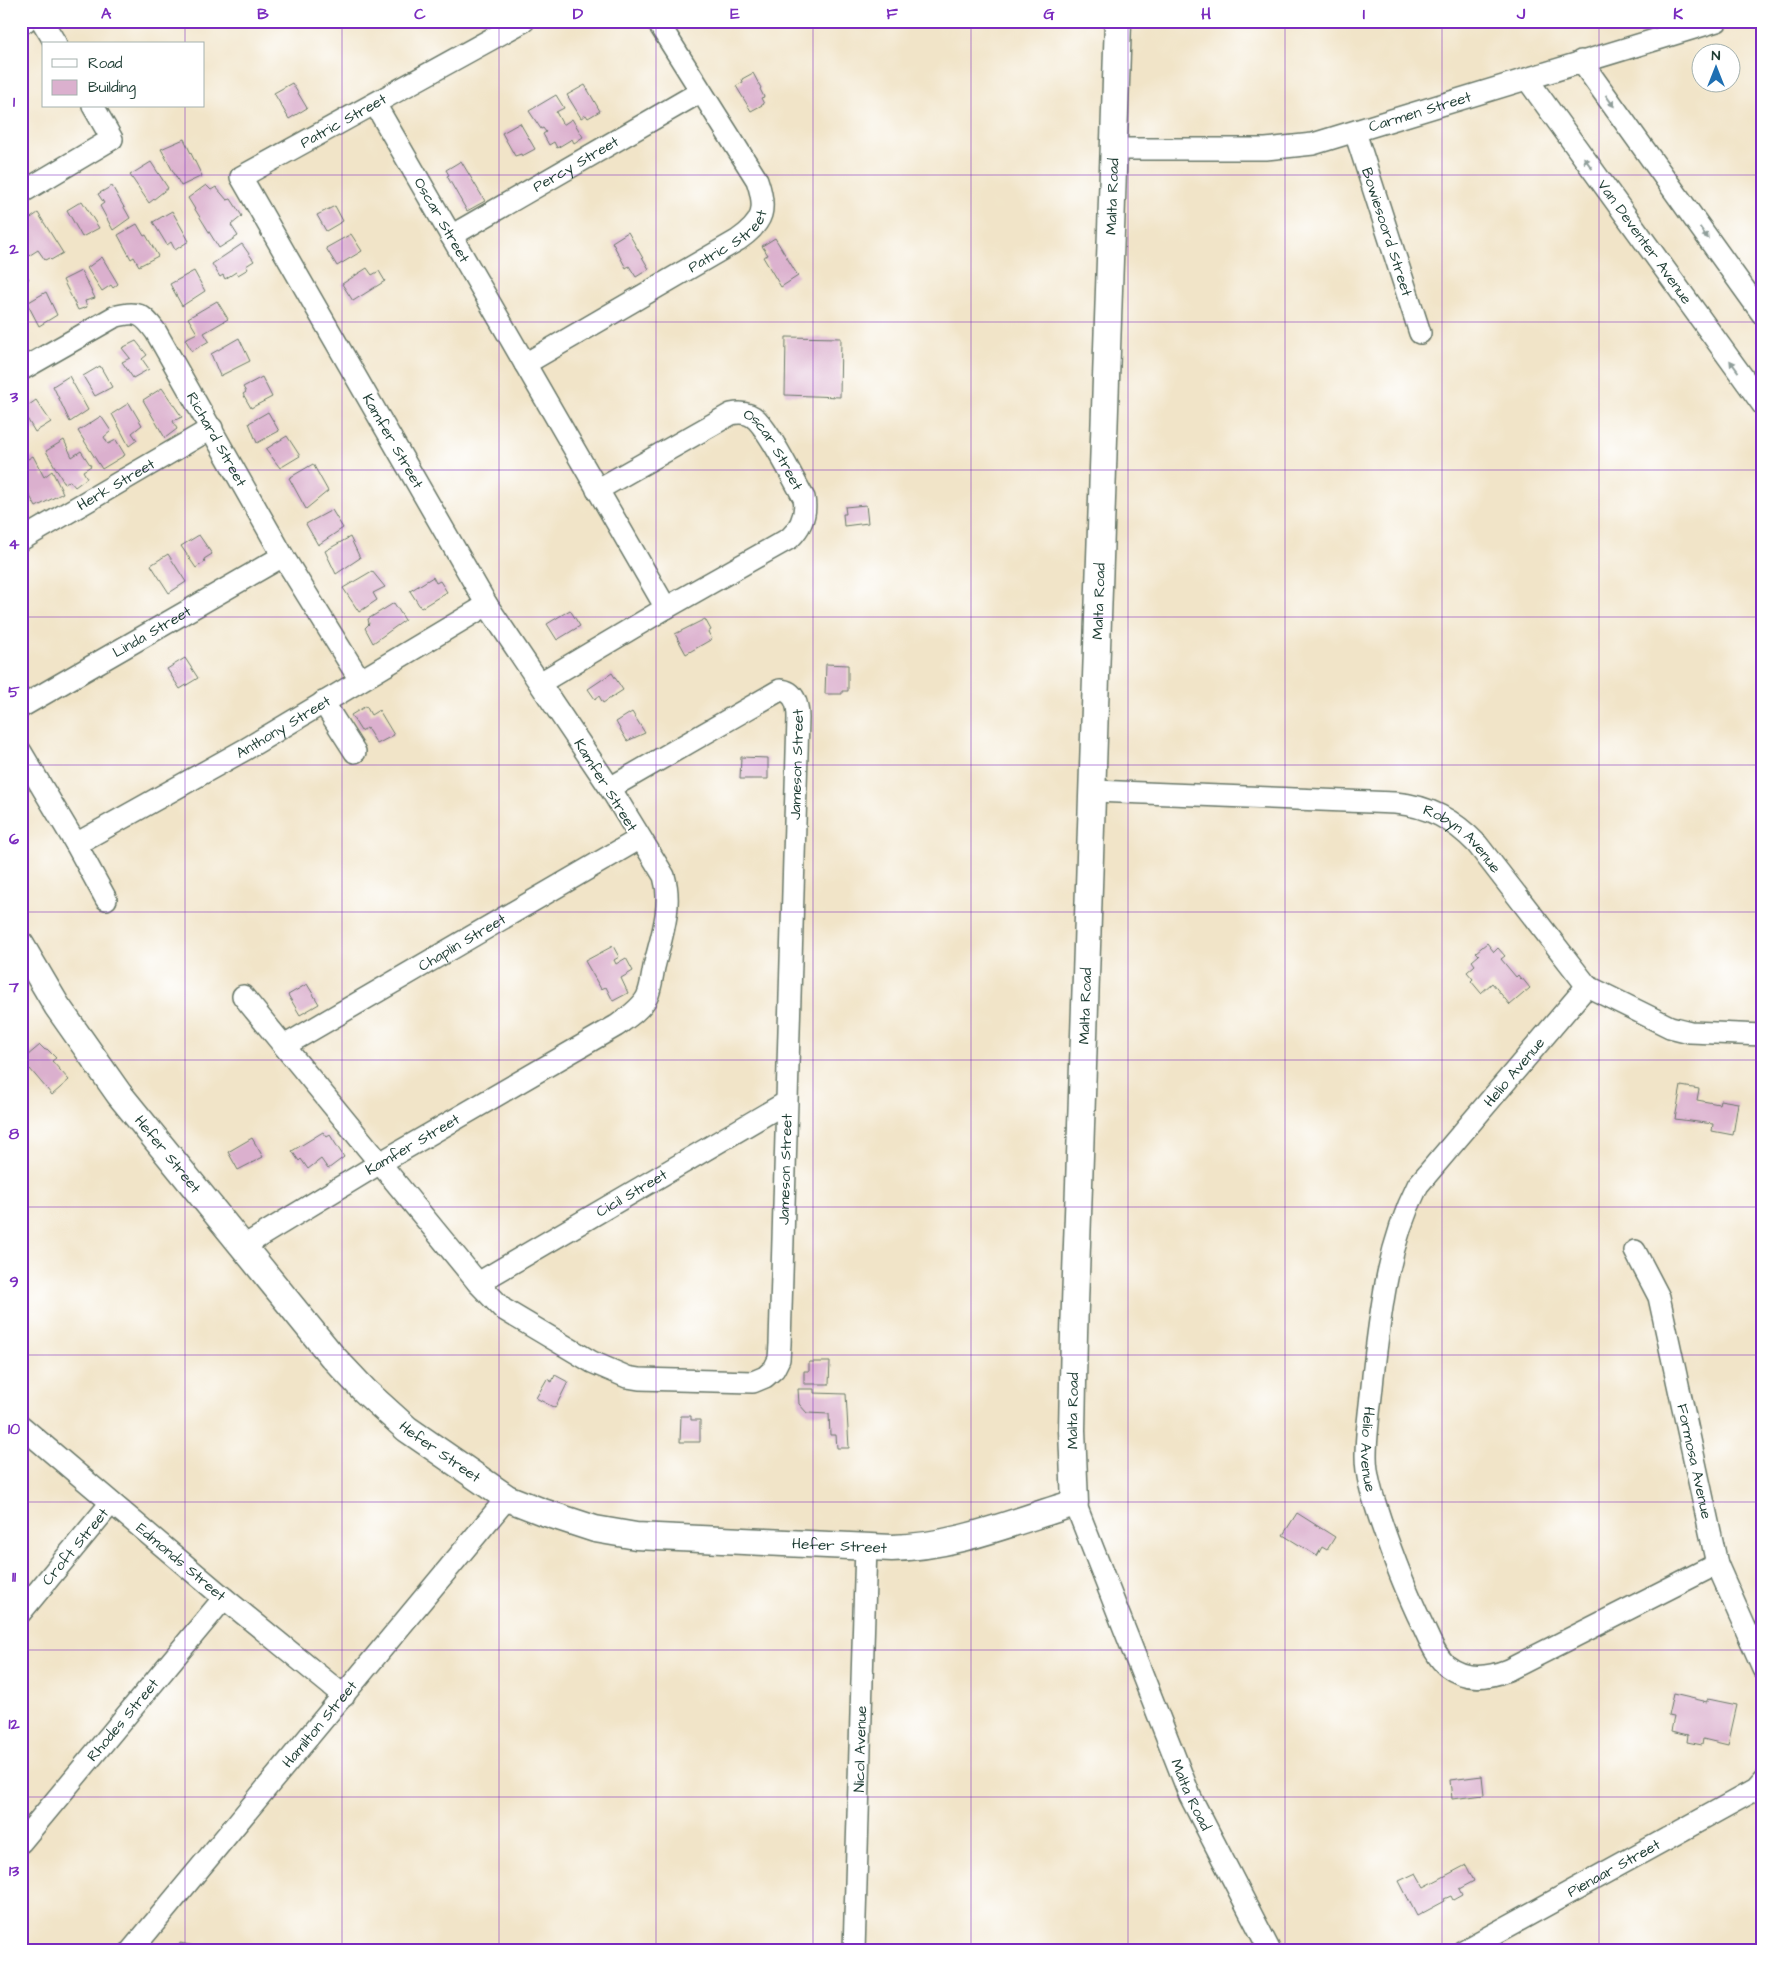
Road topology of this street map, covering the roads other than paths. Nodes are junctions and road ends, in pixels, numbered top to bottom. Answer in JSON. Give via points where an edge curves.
{"nodes":[{"id":1,"x":26,"y":21,"type":"edge"},
{"id":2,"x":42,"y":21,"type":"edge"},
{"id":3,"x":524,"y":21,"type":"edge"},
{"id":4,"x":657,"y":21,"type":"edge"},
{"id":5,"x":1118,"y":21,"type":"edge"},
{"id":6,"x":1717,"y":21,"type":"edge"},
{"id":7,"x":21,"y":24,"type":"edge"},
{"id":8,"x":55,"y":42,"type":"edge"},
{"id":9,"x":1582,"y":61,"type":"junction"},
{"id":10,"x":1527,"y":79,"type":"junction"},
{"id":11,"x":700,"y":92,"type":"junction"},
{"id":12,"x":375,"y":104,"type":"junction"},
{"id":13,"x":94,"y":108,"type":"edge"},
{"id":14,"x":1355,"y":132,"type":"junction"},
{"id":15,"x":1114,"y":148,"type":"junction"},
{"id":16,"x":241,"y":177,"type":"joint"},
{"id":17,"x":21,"y":193,"type":"edge"},
{"id":18,"x":451,"y":236,"type":"junction"},
{"id":19,"x":1763,"y":315,"type":"edge"},
{"id":20,"x":1420,"y":333,"type":"dead end"},
{"id":21,"x":525,"y":364,"type":"junction"},
{"id":22,"x":21,"y":370,"type":"edge"},
{"id":23,"x":1763,"y":405,"type":"edge"},
{"id":24,"x":212,"y":428,"type":"junction"},
{"id":25,"x":598,"y":490,"type":"junction"},
{"id":26,"x":21,"y":540,"type":"edge"},
{"id":27,"x":283,"y":556,"type":"junction"},
{"id":28,"x":487,"y":605,"type":"junction"},
{"id":29,"x":666,"y":608,"type":"junction"},
{"id":30,"x":360,"y":680,"type":"junction"},
{"id":31,"x":540,"y":683,"type":"junction"},
{"id":32,"x":323,"y":702,"type":"junction"},
{"id":33,"x":21,"y":707,"type":"edge"},
{"id":34,"x":21,"y":752,"type":"edge"},
{"id":35,"x":355,"y":752,"type":"dead end"},
{"id":36,"x":610,"y":788,"type":"junction"},
{"id":37,"x":1094,"y":791,"type":"junction"},
{"id":38,"x":639,"y":839,"type":"junction"},
{"id":39,"x":76,"y":844,"type":"junction"},
{"id":40,"x":106,"y":899,"type":"dead end"},
{"id":41,"x":21,"y":946,"type":"edge"},
{"id":42,"x":1587,"y":986,"type":"junction"},
{"id":43,"x":243,"y":996,"type":"dead end"},
{"id":44,"x":1763,"y":1035,"type":"edge"},
{"id":45,"x":284,"y":1046,"type":"junction"},
{"id":46,"x":785,"y":1103,"type":"junction"},
{"id":47,"x":380,"y":1163,"type":"junction"},
{"id":48,"x":242,"y":1247,"type":"junction"},
{"id":49,"x":1636,"y":1252,"type":"dead end"},
{"id":50,"x":478,"y":1283,"type":"junction"},
{"id":51,"x":21,"y":1426,"type":"edge"},
{"id":52,"x":507,"y":1498,"type":"junction"},
{"id":53,"x":111,"y":1503,"type":"junction"},
{"id":54,"x":1075,"y":1503,"type":"junction"},
{"id":55,"x":866,"y":1546,"type":"junction"},
{"id":56,"x":1717,"y":1564,"type":"junction"},
{"id":57,"x":224,"y":1598,"type":"junction"},
{"id":58,"x":21,"y":1612,"type":"edge"},
{"id":59,"x":1763,"y":1668,"type":"edge"},
{"id":60,"x":344,"y":1696,"type":"junction"},
{"id":61,"x":1763,"y":1781,"type":"edge"},
{"id":62,"x":21,"y":1842,"type":"edge"},
{"id":63,"x":132,"y":1951,"type":"edge"},
{"id":64,"x":854,"y":1951,"type":"edge"},
{"id":65,"x":1270,"y":1951,"type":"edge"},
{"id":66,"x":1463,"y":1951,"type":"edge"}],
"edges":[{"from":1,"to":7,"type":"street"},
{"from":2,"to":8,"type":"street"},
{"from":3,"to":12,"type":"street","name":"Patric Street"},
{"from":4,"to":11,"type":"street","name":"Patric Street"},
{"from":5,"to":15,"type":"street","name":"Malta Road"},
{"from":6,"to":9,"type":"street","name":"Carmen Street"},
{"from":9,"to":10,"type":"street","name":"Carmen Street"},
{"from":9,"to":19,"type":"street","one_way":true},
{"from":10,"to":14,"type":"street","name":"Carmen Street"},
{"from":23,"to":10,"type":"street","name":"Van Deventer Avenue","one_way":true},
{"from":11,"to":18,"type":"street","name":"Percy Street"},
{"from":11,"to":21,"type":"street","name":"Patric Street","via":[[757,180],[763,202],[758,222],[738,240]]},
{"from":12,"to":16,"type":"street","name":"Patric Street"},
{"from":12,"to":18,"type":"street","name":"Oscar Street"},
{"from":13,"to":17,"type":"street","via":[[112,139]]},
{"from":14,"to":15,"type":"street","name":"Carmen Street","via":[[1313,144],[1266,150]]},
{"from":14,"to":20,"type":"street","name":"Bowiesoord Street"},
{"from":15,"to":37,"type":"street","name":"Malta Road"},
{"from":16,"to":28,"type":"street","name":"Kamfer Street"},
{"from":18,"to":21,"type":"street","name":"Oscar Street"},
{"from":21,"to":25,"type":"street","name":"Oscar Street"},
{"from":22,"to":24,"type":"street","name":"Richard Street","via":[[109,319],[126,313],[137,314],[146,319],[156,332]]},
{"from":24,"to":26,"type":"street","name":"Herk Street"},
{"from":24,"to":27,"type":"street","name":"Richard Street"},
{"from":25,"to":29,"type":"street","name":"Oscar Street"},
{"from":25,"to":29,"type":"street","name":"Oscar Street","via":[[730,414],[751,416],[768,435],[804,498],[801,524],[790,538]]},
{"from":27,"to":30,"type":"street","name":"Richard Street"},
{"from":27,"to":33,"type":"street","name":"Linda Street"},
{"from":28,"to":30,"type":"street","name":"Anthony Street"},
{"from":28,"to":31,"type":"street","name":"Kamfer Street"},
{"from":29,"to":31,"type":"street","name":"Oscar Street"},
{"from":30,"to":32,"type":"street","name":"Anthony Street"},
{"from":31,"to":36,"type":"street","name":"Kamfer Street"},
{"from":32,"to":35,"type":"street"},
{"from":32,"to":39,"type":"street","name":"Anthony Street"},
{"from":34,"to":39,"type":"street"},
{"from":36,"to":38,"type":"street","name":"Kamfer Street"},
{"from":36,"to":46,"type":"street","name":"Jameson Street","via":[[780,690],[790,692],[794,699],[798,718]]},
{"from":37,"to":42,"type":"street","name":"Robyn Avenue","via":[[1395,803],[1429,809],[1463,830],[1477,844]]},
{"from":37,"to":54,"type":"street","name":"Malta Road","via":[[1074,1334],[1072,1430]]},
{"from":38,"to":45,"type":"street","name":"Chaplin Street"},
{"from":38,"to":47,"type":"street","name":"Kamfer Street","via":[[664,876],[667,892],[666,918],[648,996],[643,1003],[616,1026]]},
{"from":39,"to":40,"type":"street"},
{"from":41,"to":48,"type":"street","name":"Hefer Street","via":[[57,1006],[119,1094]]},
{"from":42,"to":44,"type":"street","name":"Robyn Avenue","via":[[1670,1027],[1690,1032]]},
{"from":42,"to":56,"type":"street","name":"Helio Avenue","via":[[1418,1185],[1406,1210],[1390,1257],[1378,1334],[1367,1437],[1367,1475],[1406,1591],[1431,1643],[1448,1667],[1474,1677],[1492,1677],[1508,1670]]},
{"from":43,"to":45,"type":"street"},
{"from":45,"to":47,"type":"street"},
{"from":46,"to":50,"type":"street","name":"Cicil Street"},
{"from":46,"to":50,"type":"street","name":"Jameson Street","via":[[779,1359],[765,1377],[753,1382],[734,1383],[639,1379],[617,1374],[503,1309]]},
{"from":47,"to":48,"type":"street","name":"Kamfer Street"},
{"from":47,"to":50,"type":"street","name":"Jameson Street"},
{"from":48,"to":52,"type":"street","name":"Hefer Street","via":[[332,1356],[385,1410],[407,1429]]},
{"from":49,"to":56,"type":"street","name":"Formosa Avenue","via":[[1659,1297]]},
{"from":51,"to":53,"type":"street","name":"Edmonds Street"},
{"from":52,"to":55,"type":"street","name":"Hefer Street","via":[[612,1533]]},
{"from":52,"to":60,"type":"street","name":"Hamilton Street"},
{"from":53,"to":57,"type":"street","name":"Edmonds Street"},
{"from":53,"to":58,"type":"street","name":"Croft Street"},
{"from":54,"to":55,"type":"street","name":"Hefer Street","via":[[937,1544]]},
{"from":54,"to":65,"type":"street","name":"Malta Road","via":[[1190,1796]]},
{"from":55,"to":64,"type":"street","name":"Nicol Avenue"},
{"from":56,"to":59,"type":"street","name":"Formosa Avenue"},
{"from":57,"to":60,"type":"street","name":"Edmonds Street"},
{"from":57,"to":62,"type":"street","name":"Rhodes Street"},
{"from":60,"to":63,"type":"street","name":"Hamilton Street"},
{"from":61,"to":66,"type":"street","name":"Pienaar Street","via":[[1755,1790]]}]}
